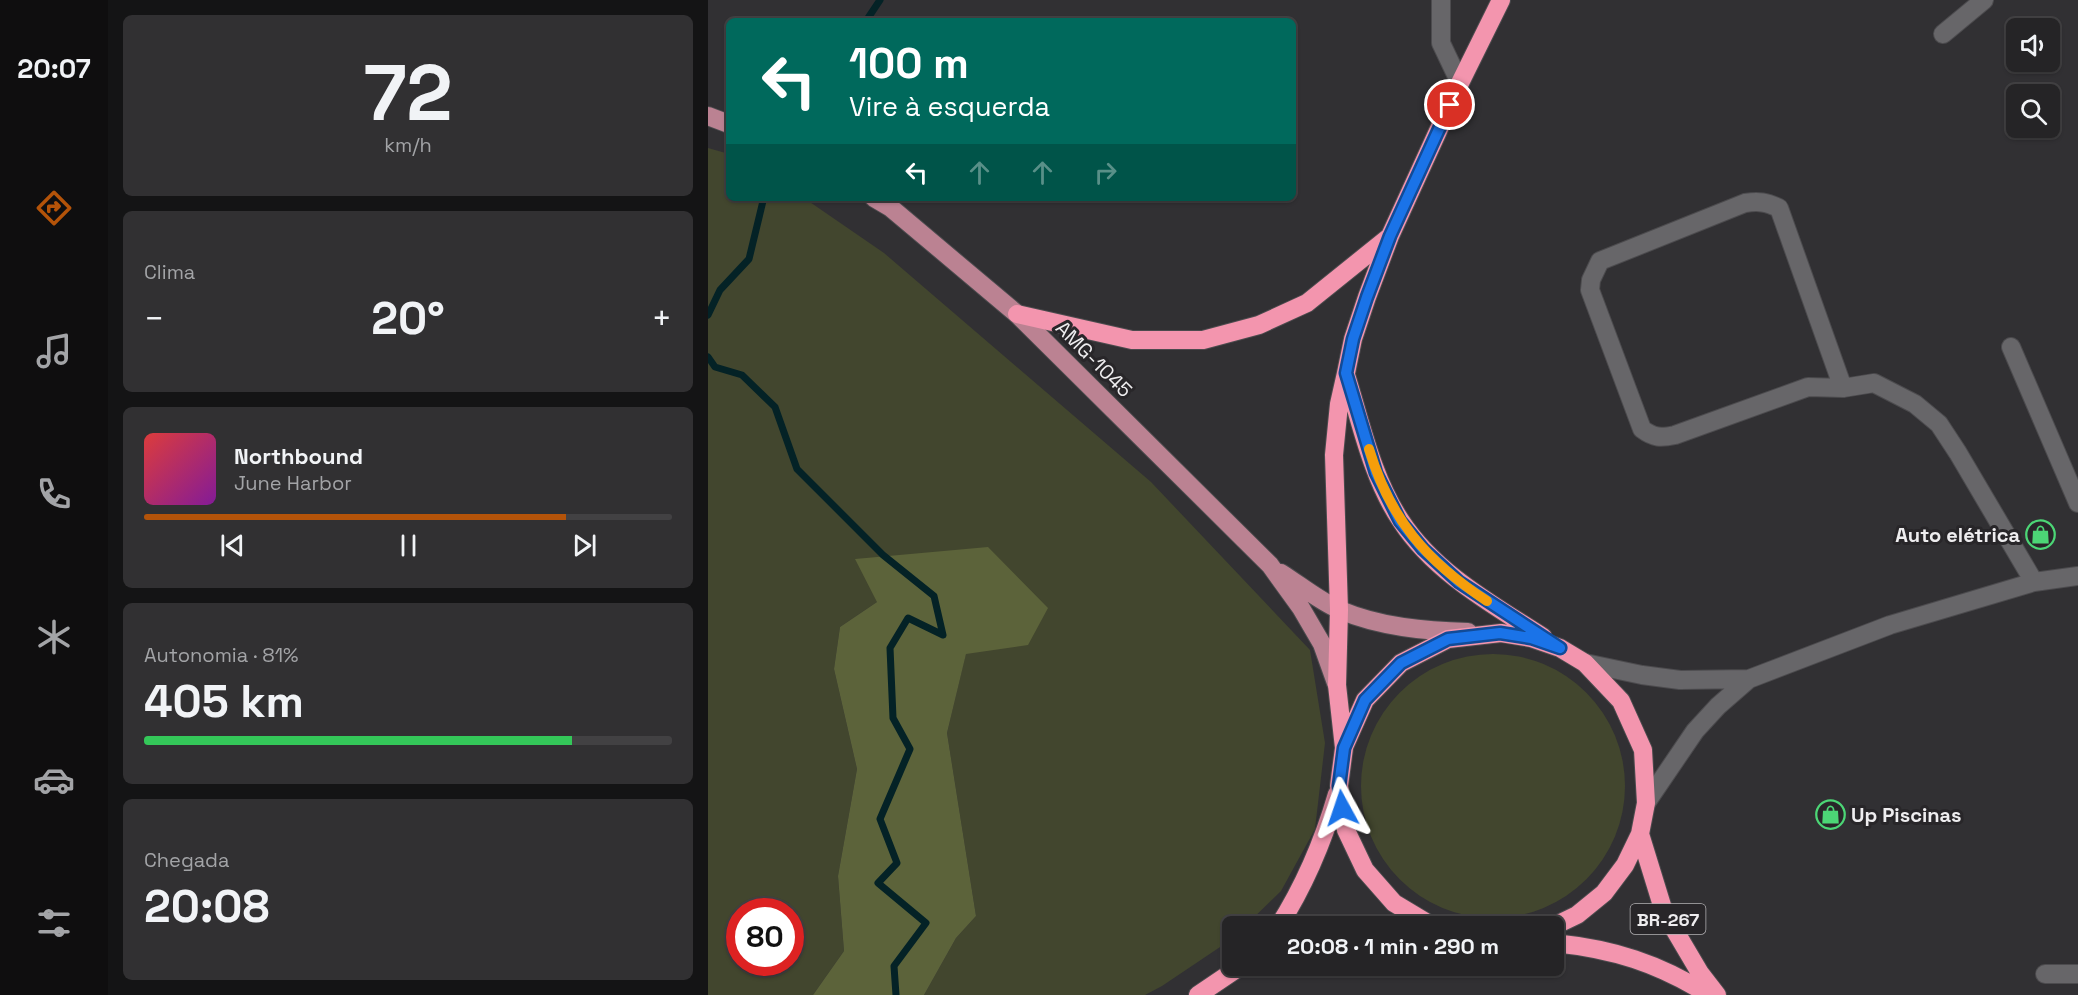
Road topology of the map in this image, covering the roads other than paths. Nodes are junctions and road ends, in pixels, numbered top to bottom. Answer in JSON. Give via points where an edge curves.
{"nodes":[{"id":1,"x":1441,"y":0,"type":"edge"},
{"id":2,"x":1502,"y":0,"type":"edge"},
{"id":3,"x":1984,"y":0,"type":"edge"},
{"id":4,"x":1943,"y":34,"type":"dead end"},
{"id":5,"x":1460,"y":83,"type":"junction"},
{"id":6,"x":708,"y":116,"type":"edge"},
{"id":7,"x":726,"y":123,"type":"edge"},
{"id":8,"x":879,"y":201,"type":"edge"},
{"id":9,"x":1390,"y":236,"type":"junction"},
{"id":10,"x":1017,"y":314,"type":"junction"},
{"id":11,"x":2010,"y":347,"type":"dead end"},
{"id":12,"x":1346,"y":373,"type":"junction"},
{"id":13,"x":1843,"y":388,"type":"junction"},
{"id":14,"x":2078,"y":503,"type":"edge"},
{"id":15,"x":1270,"y":565,"type":"junction"},
{"id":16,"x":2078,"y":576,"type":"edge"},
{"id":17,"x":2034,"y":582,"type":"junction"},
{"id":18,"x":1339,"y":610,"type":"junction"},
{"id":19,"x":1500,"y":633,"type":"junction"},
{"id":20,"x":1560,"y":648,"type":"junction"},
{"id":21,"x":1585,"y":663,"type":"junction"},
{"id":22,"x":1749,"y":679,"type":"junction"},
{"id":23,"x":1337,"y":685,"type":"junction"},
{"id":24,"x":1344,"y":748,"type":"junction"},
{"id":25,"x":1339,"y":786,"type":"junction"},
{"id":26,"x":1646,"y":803,"type":"junction"},
{"id":27,"x":1640,"y":834,"type":"junction"},
{"id":28,"x":1285,"y":916,"type":"edge"},
{"id":29,"x":1415,"y":916,"type":"edge"},
{"id":30,"x":1564,"y":921,"type":"edge"},
{"id":31,"x":1564,"y":944,"type":"edge"},
{"id":32,"x":2045,"y":974,"type":"dead end"},
{"id":33,"x":2078,"y":974,"type":"edge"},
{"id":34,"x":1226,"y":976,"type":"edge"},
{"id":35,"x":1198,"y":995,"type":"edge"},
{"id":36,"x":1709,"y":995,"type":"edge"},
{"id":37,"x":1717,"y":995,"type":"edge"}],
"edges":[{"from":1,"to":5,"type":"street","via":[[1441,43]]},
{"from":2,"to":5,"type":"highway"},
{"from":3,"to":4,"type":"street"},
{"from":5,"to":9,"type":"highway"},
{"from":6,"to":7,"type":"main road"},
{"from":8,"to":10,"type":"main road","name":"AMG-1045"},
{"from":9,"to":10,"type":"highway","via":[[1307,303],[1259,325],[1203,340],[1132,340]]},
{"from":9,"to":12,"type":"highway","via":[[1353,339]]},
{"from":10,"to":15,"type":"main road","name":"AMG-1045"},
{"from":11,"to":14,"type":"street"},
{"from":12,"to":18,"type":"highway","via":[[1334,455]]},
{"from":12,"to":20,"type":"highway","via":[[1376,473],[1400,521],[1459,582]]},
{"from":13,"to":13,"type":"street","via":[[1808,387],[1675,435],[1652,437],[1642,429],[1590,290],[1594,270],[1600,261],[1735,207],[1767,202],[1779,208]]},
{"from":13,"to":17,"type":"street","via":[[1875,383],[1915,404],[1939,424]]},
{"from":15,"to":18,"type":"main road"},
{"from":15,"to":23,"type":"main road","via":[[1322,644]]},
{"from":16,"to":17,"type":"street"},
{"from":17,"to":22,"type":"street","via":[[1890,625]]},
{"from":18,"to":19,"type":"main road","via":[[1417,629]]},
{"from":18,"to":23,"type":"highway"},
{"from":19,"to":20,"type":"highway"},
{"from":19,"to":24,"type":"highway","via":[[1448,639],[1401,663],[1365,700]]},
{"from":20,"to":21,"type":"highway"},
{"from":21,"to":22,"type":"street","via":[[1680,680]]},
{"from":21,"to":26,"type":"highway","via":[[1621,701],[1643,750]]},
{"from":22,"to":26,"type":"street","via":[[1695,731]]},
{"from":23,"to":24,"type":"highway"},
{"from":24,"to":25,"type":"highway"},
{"from":25,"to":28,"type":"highway","via":[[1314,862]]},
{"from":25,"to":29,"type":"highway","via":[[1346,830],[1365,870],[1394,903]]},
{"from":26,"to":27,"type":"highway"},
{"from":27,"to":30,"type":"highway","via":[[1625,865],[1604,892]]},
{"from":27,"to":37,"type":"highway","number":"BR-267","via":[[1664,912]]},
{"from":31,"to":36,"type":"highway","number":"BR-267","via":[[1635,958],[1681,977]]},
{"from":32,"to":33,"type":"street"},
{"from":34,"to":35,"type":"highway"}]}
